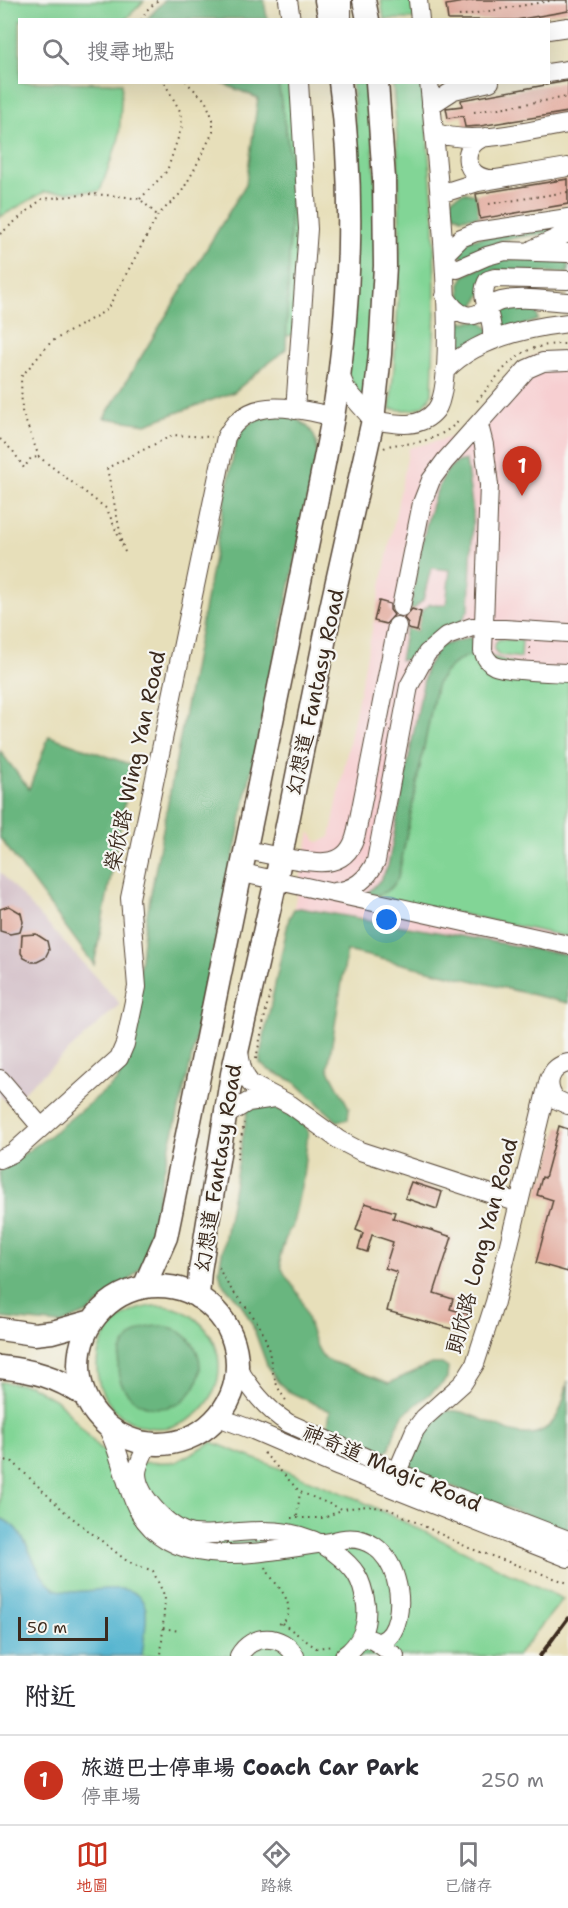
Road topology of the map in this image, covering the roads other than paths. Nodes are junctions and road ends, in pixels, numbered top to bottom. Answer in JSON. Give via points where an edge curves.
{"nodes":[{"id":1,"x":288,"y":0,"type":"edge"},
{"id":2,"x":326,"y":0,"type":"edge"},
{"id":3,"x":342,"y":0,"type":"edge"},
{"id":4,"x":364,"y":0,"type":"edge"},
{"id":5,"x":418,"y":0,"type":"edge"},
{"id":6,"x":291,"y":18,"type":"edge"},
{"id":7,"x":330,"y":18,"type":"edge"},
{"id":8,"x":342,"y":18,"type":"edge"},
{"id":9,"x":368,"y":18,"type":"edge"},
{"id":10,"x":420,"y":18,"type":"edge"},
{"id":11,"x":568,"y":27,"type":"edge"},
{"id":12,"x":550,"y":30,"type":"edge"},
{"id":13,"x":568,"y":70,"type":"edge"},
{"id":14,"x":550,"y":73,"type":"edge"},
{"id":15,"x":299,"y":84,"type":"edge"},
{"id":16,"x":340,"y":84,"type":"edge"},
{"id":17,"x":348,"y":84,"type":"edge"},
{"id":18,"x":376,"y":84,"type":"edge"},
{"id":19,"x":429,"y":84,"type":"edge"},
{"id":20,"x":474,"y":84,"type":"edge"},
{"id":21,"x":431,"y":105,"type":"junction"},
{"id":22,"x":568,"y":124,"type":"edge"},
{"id":23,"x":434,"y":132,"type":"junction"},
{"id":24,"x":485,"y":137,"type":"junction"},
{"id":25,"x":568,"y":167,"type":"edge"},
{"id":26,"x":492,"y":179,"type":"junction"},
{"id":27,"x":440,"y":200,"type":"junction"},
{"id":28,"x":568,"y":211,"type":"edge"},
{"id":29,"x":568,"y":218,"type":"edge"},
{"id":30,"x":348,"y":225,"type":"junction"},
{"id":31,"x":568,"y":233,"type":"edge"},
{"id":32,"x":568,"y":250,"type":"edge"},
{"id":33,"x":528,"y":251,"type":"junction"},
{"id":34,"x":444,"y":255,"type":"junction"},
{"id":35,"x":568,"y":280,"type":"edge"},
{"id":36,"x":445,"y":296,"type":"junction"},
{"id":37,"x":532,"y":301,"type":"junction"},
{"id":38,"x":568,"y":302,"type":"edge"},
{"id":39,"x":485,"y":309,"type":"junction"},
{"id":40,"x":568,"y":323,"type":"edge"},
{"id":41,"x":538,"y":327,"type":"junction"},
{"id":42,"x":491,"y":341,"type":"junction"},
{"id":43,"x":568,"y":361,"type":"edge"},
{"id":44,"x":445,"y":371,"type":"junction"},
{"id":45,"x":339,"y":372,"type":"junction"},
{"id":46,"x":296,"y":410,"type":"junction"},
{"id":47,"x":333,"y":416,"type":"junction"},
{"id":48,"x":373,"y":420,"type":"junction"},
{"id":49,"x":471,"y":421,"type":"junction"},
{"id":50,"x":401,"y":607,"type":"dead end"},
{"id":51,"x":397,"y":626,"type":"dead end"},
{"id":52,"x":485,"y":627,"type":"junction"},
{"id":53,"x":568,"y":633,"type":"edge"},
{"id":54,"x":389,"y":668,"type":"junction"},
{"id":55,"x":568,"y":673,"type":"edge"},
{"id":56,"x":414,"y":676,"type":"junction"},
{"id":57,"x":248,"y":850,"type":"junction"},
{"id":58,"x":281,"y":857,"type":"junction"},
{"id":59,"x":243,"y":873,"type":"junction"},
{"id":60,"x":276,"y":880,"type":"junction"},
{"id":61,"x":334,"y":892,"type":"junction"},
{"id":62,"x":568,"y":945,"type":"edge"},
{"id":63,"x":238,"y":1049,"type":"junction"},
{"id":64,"x":568,"y":1063,"type":"edge"},
{"id":65,"x":0,"y":1079,"type":"edge"},
{"id":66,"x":549,"y":1079,"type":"junction"},
{"id":67,"x":275,"y":1098,"type":"junction"},
{"id":68,"x":567,"y":1105,"type":"edge"},
{"id":69,"x":542,"y":1114,"type":"junction"},
{"id":70,"x":225,"y":1116,"type":"junction"},
{"id":71,"x":41,"y":1127,"type":"junction"},
{"id":72,"x":0,"y":1159,"type":"edge"},
{"id":73,"x":519,"y":1203,"type":"junction"},
{"id":74,"x":144,"y":1287,"type":"junction"},
{"id":75,"x":198,"y":1297,"type":"junction"},
{"id":76,"x":92,"y":1321,"type":"junction"},
{"id":77,"x":0,"y":1329,"type":"edge"},
{"id":78,"x":0,"y":1367,"type":"edge"},
{"id":79,"x":237,"y":1367,"type":"junction"},
{"id":80,"x":84,"y":1395,"type":"junction"},
{"id":81,"x":218,"y":1417,"type":"junction"},
{"id":82,"x":107,"y":1426,"type":"junction"},
{"id":83,"x":148,"y":1444,"type":"junction"},
{"id":84,"x":398,"y":1472,"type":"junction"},
{"id":85,"x":568,"y":1540,"type":"edge"},
{"id":86,"x":322,"y":1543,"type":"junction"},
{"id":87,"x":568,"y":1558,"type":"edge"},
{"id":88,"x":362,"y":1635,"type":"junction"},
{"id":89,"x":380,"y":1642,"type":"junction"},
{"id":90,"x":341,"y":1651,"type":"edge"},
{"id":91,"x":296,"y":1655,"type":"edge"},
{"id":92,"x":239,"y":1656,"type":"edge"},
{"id":93,"x":395,"y":1656,"type":"edge"}],
"edges":[{"from":1,"to":6,"type":"street"},
{"from":2,"to":7,"type":"main road"},
{"from":3,"to":8,"type":"street"},
{"from":4,"to":9,"type":"main road"},
{"from":5,"to":10,"type":"street"},
{"from":11,"to":12,"type":"street"},
{"from":13,"to":14,"type":"street"},
{"from":15,"to":46,"type":"street","via":[[308,229]]},
{"from":16,"to":30,"type":"main road","name":"幻想道 Fantasy Road"},
{"from":17,"to":30,"type":"street","via":[[357,195]]},
{"from":18,"to":48,"type":"main road","name":"幻想道 Fantasy Road","via":[[385,234]]},
{"from":19,"to":21,"type":"street"},
{"from":20,"to":21,"type":"street","via":[[454,90]]},
{"from":21,"to":23,"type":"street"},
{"from":22,"to":24,"type":"street"},
{"from":23,"to":24,"type":"street","via":[[462,139]]},
{"from":23,"to":27,"type":"street"},
{"from":24,"to":26,"type":"street","via":[[471,147],[467,159],[475,175]]},
{"from":25,"to":26,"type":"street"},
{"from":26,"to":27,"type":"street","via":[[465,185]]},
{"from":27,"to":28,"type":"street","via":[[449,221],[465,226]]},
{"from":27,"to":34,"type":"street"},
{"from":29,"to":34,"type":"street","via":[[476,232],[454,243]]},
{"from":30,"to":45,"type":"main road","name":"幻想道 Fantasy Road"},
{"from":31,"to":33,"type":"street"},
{"from":32,"to":33,"type":"street"},
{"from":33,"to":34,"type":"street","via":[[495,253],[457,269],[447,263]]},
{"from":34,"to":36,"type":"street"},
{"from":35,"to":39,"type":"street","via":[[492,278],[485,288]]},
{"from":36,"to":39,"type":"street","via":[[456,310],[466,315],[476,315]]},
{"from":36,"to":44,"type":"street"},
{"from":37,"to":38,"type":"street"},
{"from":37,"to":39,"type":"street","via":[[503,301]]},
{"from":37,"to":41,"type":"street","via":[[542,315]]},
{"from":39,"to":42,"type":"street","via":[[492,321]]},
{"from":40,"to":41,"type":"street"},
{"from":41,"to":42,"type":"street"},
{"from":42,"to":44,"type":"street","via":[[463,354]]},
{"from":43,"to":49,"type":"street","via":[[543,362],[527,369]]},
{"from":44,"to":48,"type":"street","via":[[444,396],[426,419],[406,425]]},
{"from":45,"to":47,"type":"main road","name":"幻想道 Fantasy Road"},
{"from":45,"to":48,"type":"street","via":[[346,389]]},
{"from":46,"to":47,"type":"street"},
{"from":46,"to":71,"type":"street","name":"榮欣路 Wing Yan Road","via":[[277,407],[248,414],[236,422],[226,437],[130,898],[137,987],[125,1044],[119,1058]]},
{"from":47,"to":57,"type":"main road","name":"幻想道 Fantasy Road"},
{"from":48,"to":58,"type":"main road","name":"幻想道 Fantasy Road"},
{"from":49,"to":50,"type":"street","via":[[426,491]]},
{"from":49,"to":52,"type":"street","via":[[484,444],[489,485]]},
{"from":51,"to":54,"type":"street"},
{"from":52,"to":53,"type":"street"},
{"from":52,"to":55,"type":"street","via":[[483,651],[494,665]]},
{"from":52,"to":56,"type":"street","via":[[459,630],[436,643]]},
{"from":54,"to":56,"type":"street","via":[[402,666]]},
{"from":54,"to":58,"type":"street","via":[[352,846],[331,862]]},
{"from":56,"to":61,"type":"street","via":[[376,861],[355,887]]},
{"from":57,"to":58,"type":"street"},
{"from":57,"to":59,"type":"main road","name":"幻想道 Fantasy Road"},
{"from":58,"to":60,"type":"main road","name":"幻想道 Fantasy Road"},
{"from":59,"to":60,"type":"street"},
{"from":59,"to":74,"type":"main road","name":"幻想道 Fantasy Road","via":[[166,1237]]},
{"from":60,"to":61,"type":"street"},
{"from":60,"to":63,"type":"main road","name":"幻想道 Fantasy Road"},
{"from":61,"to":62,"type":"street"},
{"from":63,"to":67,"type":"street","via":[[245,1078]]},
{"from":63,"to":70,"type":"main road","name":"幻想道 Fantasy Road"},
{"from":64,"to":66,"type":"street","via":[[555,1068]]},
{"from":65,"to":71,"type":"street"},
{"from":66,"to":68,"type":"street","via":[[552,1095]]},
{"from":66,"to":69,"type":"street","name":"朗欣路 Long Yan Road"},
{"from":67,"to":70,"type":"street","via":[[248,1102]]},
{"from":67,"to":73,"type":"street","via":[[360,1151]]},
{"from":68,"to":69,"type":"street","via":[[555,1105]]},
{"from":69,"to":73,"type":"street","name":"朗欣路 Long Yan Road"},
{"from":70,"to":75,"type":"main road","name":"幻想道 Fantasy Road"},
{"from":71,"to":72,"type":"street","name":"榮欣路 Wing Yan Road","via":[[13,1153]]},
{"from":73,"to":84,"type":"street","name":"朗欣路 Long Yan Road","via":[[475,1364],[464,1383],[415,1430]]},
{"from":74,"to":75,"type":"main road","via":[[183,1290]]},
{"from":74,"to":76,"type":"main road","via":[[116,1298]]},
{"from":75,"to":79,"type":"main road","via":[[229,1330]]},
{"from":76,"to":77,"type":"main road","via":[[34,1334]]},
{"from":76,"to":80,"type":"main road","via":[[81,1345],[79,1364]]},
{"from":78,"to":80,"type":"main road","via":[[32,1370],[66,1383]]},
{"from":79,"to":81,"type":"main road","via":[[228,1402]]},
{"from":79,"to":84,"type":"street","name":"神奇道 Magic Road","via":[[261,1401],[278,1416]]},
{"from":80,"to":82,"type":"main road"},
{"from":81,"to":83,"type":"main road","via":[[201,1432],[181,1441]]},
{"from":81,"to":87,"type":"street","name":"神奇道 Magic Road"},
{"from":82,"to":83,"type":"main road","via":[[123,1437]]},
{"from":82,"to":86,"type":"street","via":[[131,1496],[146,1523],[175,1545],[203,1553]]},
{"from":83,"to":86,"type":"street","via":[[137,1471],[138,1482],[149,1502],[181,1530],[201,1534],[277,1531]]},
{"from":84,"to":85,"type":"street","name":"神奇道 Magic Road"},
{"from":86,"to":88,"type":"street","via":[[352,1566],[358,1576],[367,1618]]},
{"from":86,"to":89,"type":"street","via":[[348,1538],[364,1540],[375,1546],[390,1566],[397,1586],[397,1619],[392,1634]]},
{"from":88,"to":89,"type":"street"},
{"from":88,"to":90,"type":"street","via":[[350,1652]]},
{"from":89,"to":93,"type":"street"},
{"from":91,"to":92,"type":"street","via":[[278,1640],[268,1638],[249,1643]]}]}
